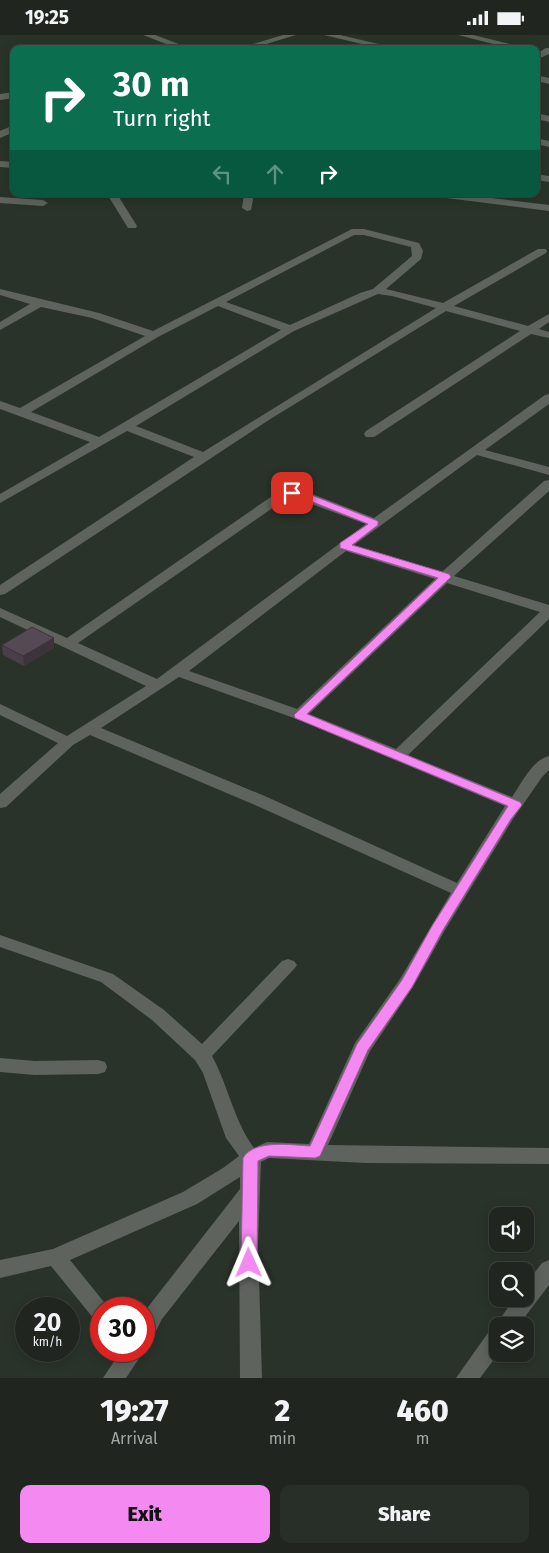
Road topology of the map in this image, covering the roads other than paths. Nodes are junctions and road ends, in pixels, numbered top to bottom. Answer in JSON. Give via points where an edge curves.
{"nodes":[{"id":1,"x":147,"y":35,"type":"edge"},
{"id":2,"x":292,"y":35,"type":"edge"},
{"id":3,"x":328,"y":35,"type":"edge"},
{"id":4,"x":462,"y":35,"type":"edge"},
{"id":5,"x":176,"y":45,"type":"edge"},
{"id":6,"x":257,"y":45,"type":"edge"},
{"id":7,"x":377,"y":45,"type":"edge"},
{"id":8,"x":508,"y":45,"type":"edge"},
{"id":9,"x":17,"y":197,"type":"edge"},
{"id":10,"x":114,"y":197,"type":"edge"},
{"id":11,"x":249,"y":197,"type":"edge"},
{"id":12,"x":491,"y":197,"type":"edge"},
{"id":13,"x":43,"y":203,"type":"dead end"},
{"id":14,"x":247,"y":208,"type":"dead end"},
{"id":15,"x":549,"y":208,"type":"edge"},
{"id":16,"x":132,"y":226,"type":"dead end"},
{"id":17,"x":542,"y":251,"type":"dead end"},
{"id":18,"x":377,"y":291,"type":"junction"},
{"id":19,"x":0,"y":292,"type":"edge"},
{"id":20,"x":39,"y":303,"type":"junction"},
{"id":21,"x":219,"y":303,"type":"junction"},
{"id":22,"x":442,"y":307,"type":"junction"},
{"id":23,"x":549,"y":317,"type":"edge"},
{"id":24,"x":0,"y":327,"type":"edge"},
{"id":25,"x":290,"y":329,"type":"junction"},
{"id":26,"x":530,"y":330,"type":"junction"},
{"id":27,"x":154,"y":335,"type":"junction"},
{"id":28,"x":549,"y":335,"type":"edge"},
{"id":29,"x":549,"y":398,"type":"edge"},
{"id":30,"x":0,"y":405,"type":"edge"},
{"id":31,"x":22,"y":412,"type":"junction"},
{"id":32,"x":126,"y":426,"type":"junction"},
{"id":33,"x":370,"y":434,"type":"dead end"},
{"id":34,"x":99,"y":441,"type":"junction"},
{"id":35,"x":475,"y":451,"type":"junction"},
{"id":36,"x":202,"y":456,"type":"junction"},
{"id":37,"x":549,"y":471,"type":"edge"},
{"id":38,"x":549,"y":484,"type":"edge"},
{"id":39,"x":0,"y":499,"type":"edge"},
{"id":40,"x":375,"y":523,"type":"junction"},
{"id":41,"x":344,"y":545,"type":"junction"},
{"id":42,"x":445,"y":577,"type":"junction"},
{"id":43,"x":0,"y":591,"type":"edge"},
{"id":44,"x":549,"y":610,"type":"edge"},
{"id":45,"x":0,"y":612,"type":"edge"},
{"id":46,"x":67,"y":644,"type":"junction"},
{"id":47,"x":178,"y":672,"type":"junction"},
{"id":48,"x":157,"y":685,"type":"junction"},
{"id":49,"x":0,"y":709,"type":"edge"},
{"id":50,"x":300,"y":715,"type":"junction"},
{"id":51,"x":88,"y":728,"type":"junction"},
{"id":52,"x":68,"y":742,"type":"junction"},
{"id":53,"x":399,"y":755,"type":"junction"},
{"id":54,"x":549,"y":761,"type":"edge"},
{"id":55,"x":0,"y":803,"type":"edge"},
{"id":56,"x":516,"y":805,"type":"junction"},
{"id":57,"x":461,"y":891,"type":"junction"},
{"id":58,"x":0,"y":941,"type":"edge"},
{"id":59,"x":288,"y":965,"type":"dead end"},
{"id":60,"x":202,"y":1055,"type":"junction"},
{"id":61,"x":0,"y":1065,"type":"edge"},
{"id":62,"x":98,"y":1067,"type":"dead end"},
{"id":63,"x":315,"y":1152,"type":"junction"},
{"id":64,"x":549,"y":1156,"type":"edge"},
{"id":65,"x":251,"y":1158,"type":"junction"},
{"id":66,"x":251,"y":1190,"type":"junction"},
{"id":67,"x":56,"y":1257,"type":"junction"},
{"id":68,"x":0,"y":1269,"type":"edge"},
{"id":69,"x":549,"y":1269,"type":"edge"},
{"id":70,"x":90,"y":1299,"type":"edge"},
{"id":71,"x":155,"y":1315,"type":"edge"},
{"id":72,"x":513,"y":1317,"type":"edge"},
{"id":73,"x":489,"y":1349,"type":"edge"},
{"id":74,"x":125,"y":1362,"type":"edge"},
{"id":75,"x":114,"y":1378,"type":"edge"},
{"id":76,"x":251,"y":1378,"type":"edge"},
{"id":77,"x":467,"y":1378,"type":"edge"}],
"edges":[{"from":1,"to":5,"type":"street"},
{"from":2,"to":6,"type":"street"},
{"from":3,"to":7,"type":"street"},
{"from":4,"to":8,"type":"street"},
{"from":9,"to":13,"type":"street"},
{"from":10,"to":16,"type":"street"},
{"from":11,"to":14,"type":"street"},
{"from":12,"to":15,"type":"street"},
{"from":17,"to":22,"type":"street"},
{"from":18,"to":21,"type":"street","via":[[417,257],[418,251],[415,245],[364,232],[352,233]]},
{"from":18,"to":22,"type":"street"},
{"from":18,"to":25,"type":"street"},
{"from":19,"to":20,"type":"street"},
{"from":20,"to":24,"type":"street"},
{"from":20,"to":27,"type":"street","via":[[95,315]]},
{"from":21,"to":25,"type":"street"},
{"from":21,"to":27,"type":"street"},
{"from":22,"to":26,"type":"street"},
{"from":22,"to":36,"type":"street"},
{"from":23,"to":26,"type":"street"},
{"from":25,"to":32,"type":"street"},
{"from":26,"to":28,"type":"street"},
{"from":26,"to":33,"type":"street"},
{"from":27,"to":31,"type":"street"},
{"from":29,"to":35,"type":"street"},
{"from":30,"to":31,"type":"street"},
{"from":31,"to":34,"type":"street"},
{"from":32,"to":34,"type":"street"},
{"from":32,"to":36,"type":"street"},
{"from":34,"to":39,"type":"street"},
{"from":35,"to":37,"type":"street"},
{"from":35,"to":40,"type":"street"},
{"from":36,"to":43,"type":"street"},
{"from":38,"to":42,"type":"street"},
{"from":40,"to":41,"type":"street"},
{"from":40,"to":46,"type":"street","via":[[302,495],[283,495]]},
{"from":41,"to":42,"type":"street"},
{"from":41,"to":47,"type":"street"},
{"from":42,"to":44,"type":"street"},
{"from":42,"to":50,"type":"street"},
{"from":44,"to":53,"type":"street"},
{"from":45,"to":46,"type":"street"},
{"from":46,"to":48,"type":"street"},
{"from":47,"to":48,"type":"street"},
{"from":47,"to":50,"type":"street"},
{"from":48,"to":51,"type":"street"},
{"from":49,"to":52,"type":"street"},
{"from":50,"to":53,"type":"street"},
{"from":51,"to":52,"type":"street"},
{"from":51,"to":57,"type":"street"},
{"from":52,"to":55,"type":"street"},
{"from":53,"to":56,"type":"street"},
{"from":54,"to":56,"type":"street","via":[[536,774]]},
{"from":56,"to":57,"type":"street"},
{"from":57,"to":63,"type":"street","via":[[407,983],[362,1048]]},
{"from":58,"to":60,"type":"street","via":[[107,978],[158,1015]]},
{"from":59,"to":60,"type":"street"},
{"from":60,"to":65,"type":"street","via":[[236,1138]]},
{"from":61,"to":62,"type":"street"},
{"from":63,"to":64,"type":"street"},
{"from":63,"to":65,"type":"street","via":[[267,1150]]},
{"from":65,"to":66,"type":"street"},
{"from":65,"to":67,"type":"street","via":[[190,1197]]},
{"from":66,"to":71,"type":"street"},
{"from":66,"to":76,"type":"street","via":[[248,1244]]},
{"from":67,"to":68,"type":"street"},
{"from":67,"to":70,"type":"street"},
{"from":69,"to":72,"type":"street"},
{"from":73,"to":77,"type":"street"},
{"from":74,"to":75,"type":"street"}]}
